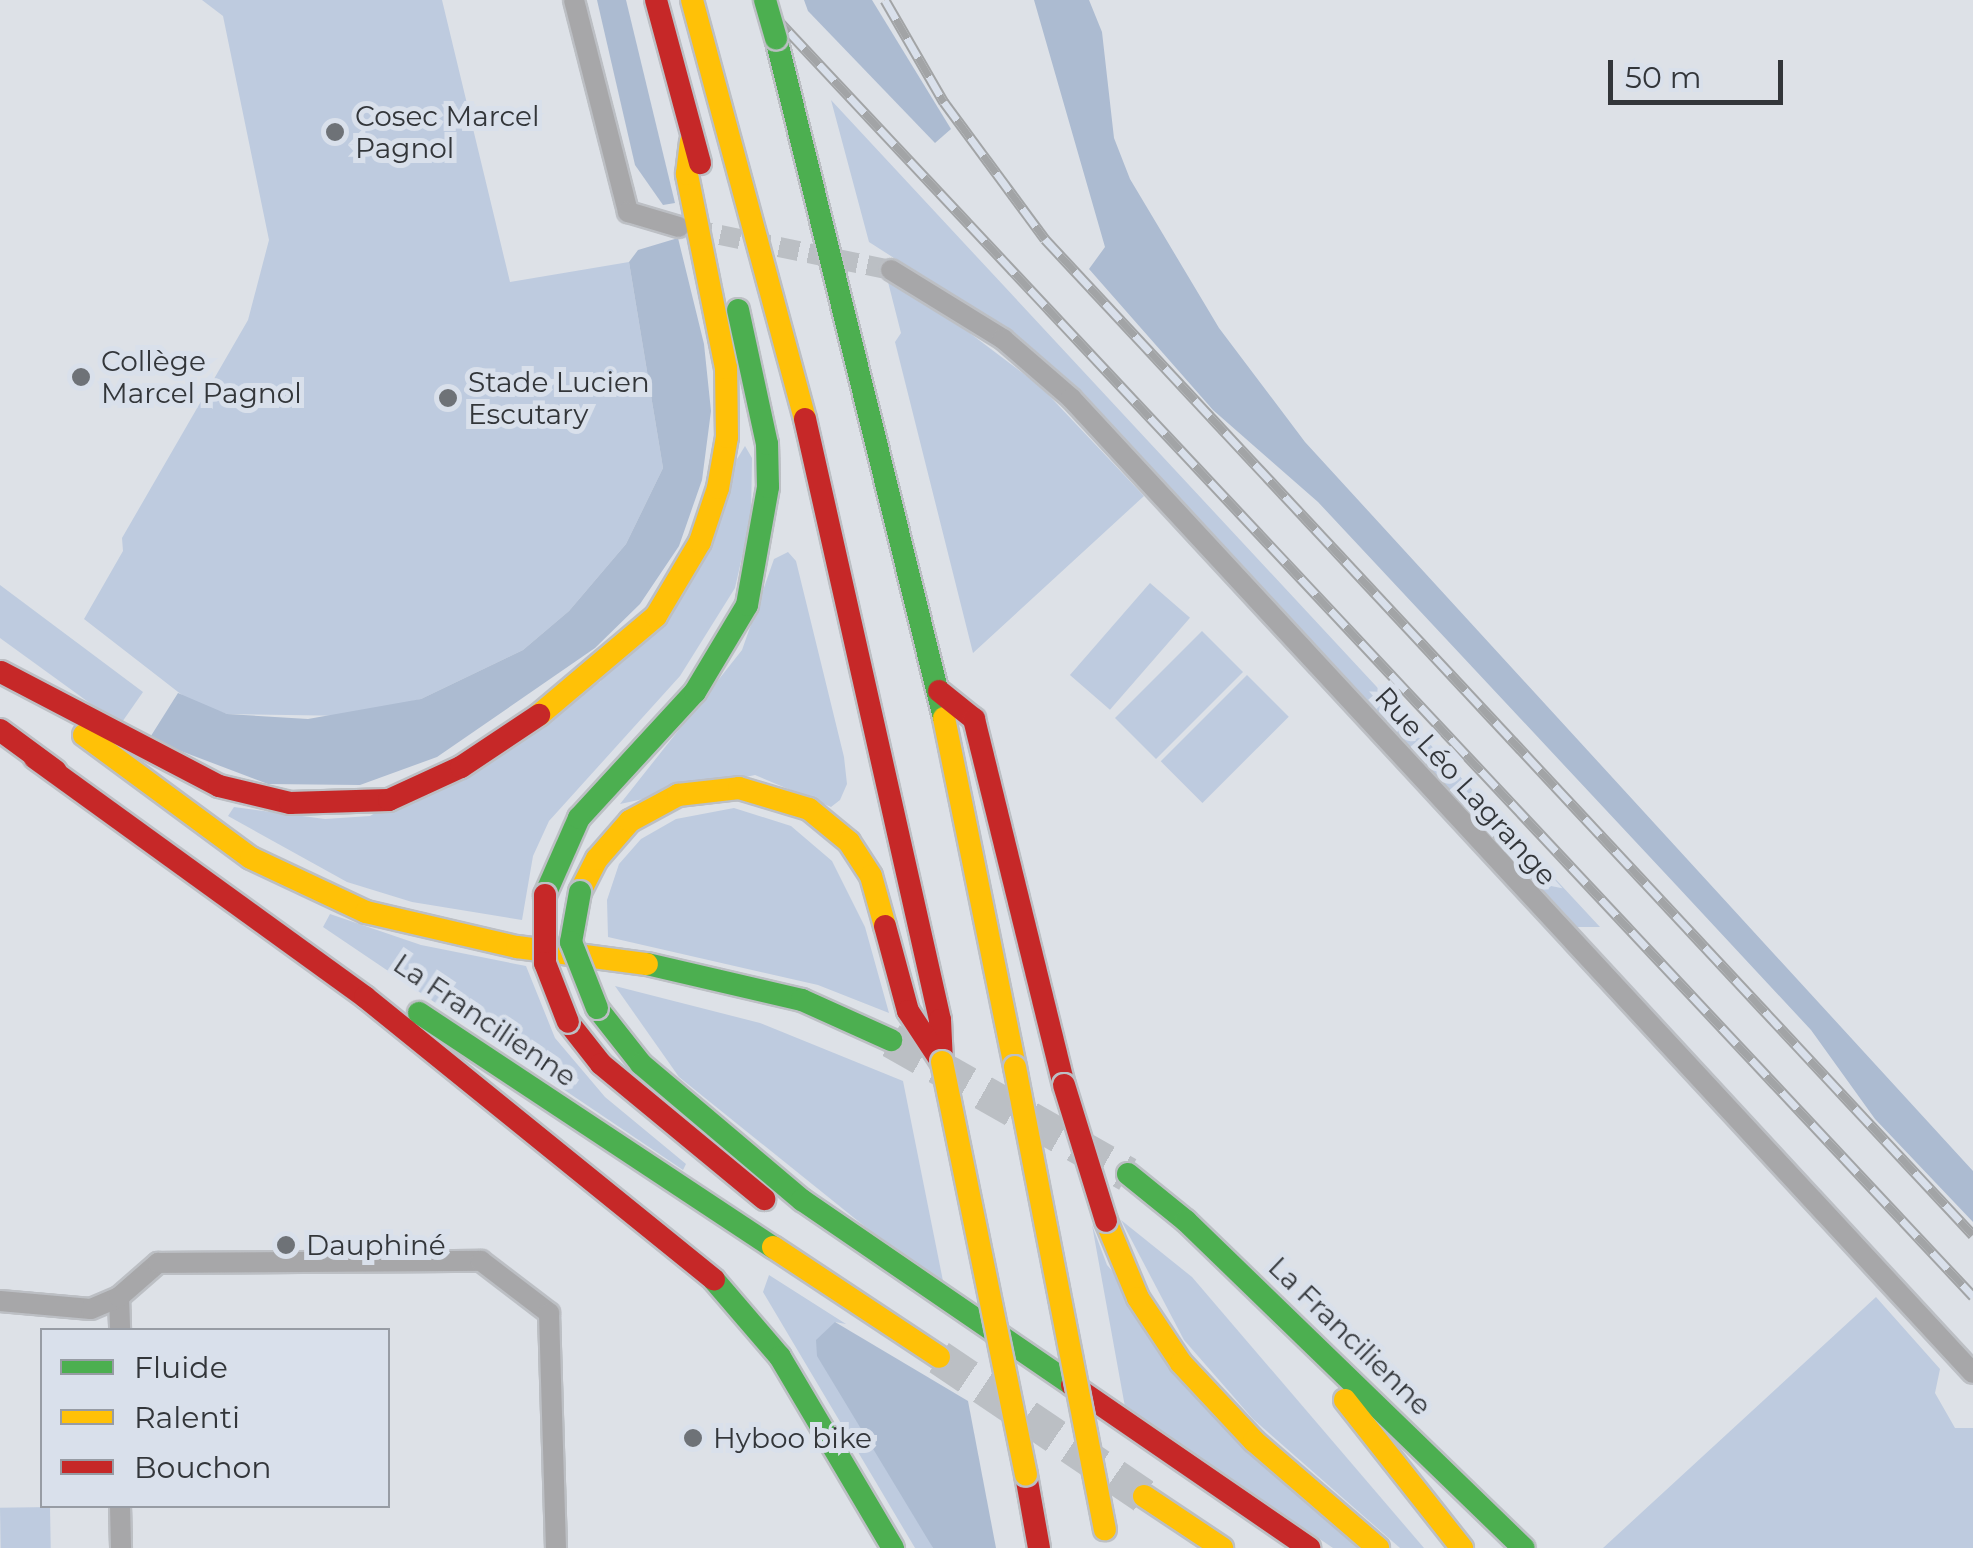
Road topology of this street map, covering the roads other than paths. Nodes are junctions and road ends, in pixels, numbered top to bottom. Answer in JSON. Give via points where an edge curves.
{"nodes":[{"id":1,"x":574,"y":0,"type":"edge"},
{"id":2,"x":656,"y":0,"type":"edge"},
{"id":3,"x":692,"y":0,"type":"edge"},
{"id":4,"x":765,"y":0,"type":"edge"},
{"id":5,"x":690,"y":142,"type":"junction"},
{"id":6,"x":679,"y":226,"type":"tunnel mouth"},
{"id":7,"x":890,"y":270,"type":"tunnel mouth"},
{"id":8,"x":0,"y":671,"type":"edge"},
{"id":9,"x":939,"y":691,"type":"junction"},
{"id":10,"x":0,"y":730,"type":"edge"},
{"id":11,"x":34,"y":758,"type":"junction"},
{"id":12,"x":891,"y":1040,"type":"tunnel mouth"},
{"id":13,"x":942,"y":1062,"type":"junction"},
{"id":14,"x":1128,"y":1174,"type":"tunnel mouth"},
{"id":15,"x":1186,"y":1220,"type":"junction"},
{"id":16,"x":120,"y":1297,"type":"junction"},
{"id":17,"x":0,"y":1300,"type":"edge"},
{"id":18,"x":120,"y":1328,"type":"edge"},
{"id":19,"x":939,"y":1357,"type":"tunnel mouth"},
{"id":20,"x":1973,"y":1373,"type":"edge"},
{"id":21,"x":120,"y":1508,"type":"edge"},
{"id":22,"x":1107,"y":1539,"type":"edge"},
{"id":23,"x":120,"y":1548,"type":"edge"},
{"id":24,"x":556,"y":1548,"type":"edge"},
{"id":25,"x":893,"y":1548,"type":"edge"},
{"id":26,"x":1039,"y":1548,"type":"edge"},
{"id":27,"x":1210,"y":1548,"type":"edge"},
{"id":28,"x":1222,"y":1548,"type":"edge"},
{"id":29,"x":1276,"y":1548,"type":"edge"},
{"id":30,"x":1309,"y":1548,"type":"edge"},
{"id":31,"x":1378,"y":1548,"type":"edge"},
{"id":32,"x":1462,"y":1548,"type":"edge"},
{"id":33,"x":1523,"y":1548,"type":"edge"}],
"edges":[{"from":1,"to":6,"type":"street","via":[[628,212]]},
{"from":2,"to":5,"type":"highway"},
{"from":3,"to":13,"type":"highway","via":[[804,420],[940,1020]]},
{"from":4,"to":9,"type":"highway","bridge":true},
{"from":5,"to":8,"type":"highway","via":[[687,174],[726,368],[724,458],[706,528],[675,588],[643,630],[580,685],[449,773],[389,800],[354,806],[290,803],[219,786]]},
{"from":5,"to":29,"type":"highway","bridge":true,"via":[[704,169],[767,444],[756,571],[738,630],[720,658],[579,818],[545,895],[545,963],[568,1022],[631,1090],[777,1209]]},
{"from":7,"to":20,"type":"street","name":"Rue Léo Lagrange","via":[[1003,339],[1071,398]]},
{"from":8,"to":12,"type":"highway","name":"La Francilienne","via":[[180,808],[304,888],[455,935],[698,972],[802,1000]]},
{"from":9,"to":22,"type":"highway","bridge":true},
{"from":9,"to":31,"type":"highway","bridge":true,"via":[[974,719],[1064,1085],[1138,1298],[1181,1363],[1254,1441]]},
{"from":10,"to":11,"type":"highway","name":"La Francilienne"},
{"from":11,"to":19,"type":"highway","name":"La Francilienne","via":[[160,835]]},
{"from":11,"to":25,"type":"highway","via":[[365,997],[726,1290],[780,1356]]},
{"from":13,"to":26,"type":"highway","bridge":true},
{"from":13,"to":30,"type":"highway","bridge":true,"via":[[908,1012],[871,876],[832,826],[777,796],[705,788],[656,804],[612,840],[580,892],[571,942],[597,1008],[641,1064],[802,1200]]},
{"from":14,"to":15,"type":"highway","name":"La Francilienne"},
{"from":15,"to":32,"type":"highway","via":[[1370,1428]]},
{"from":15,"to":33,"type":"highway","name":"La Francilienne"},
{"from":16,"to":17,"type":"street","via":[[90,1309]]},
{"from":16,"to":18,"type":"street"},
{"from":16,"to":24,"type":"street","via":[[158,1263],[481,1261],[549,1313]]},
{"from":21,"to":23,"type":"street"},
{"from":27,"to":28,"type":"highway","via":[[1144,1496]]}]}
